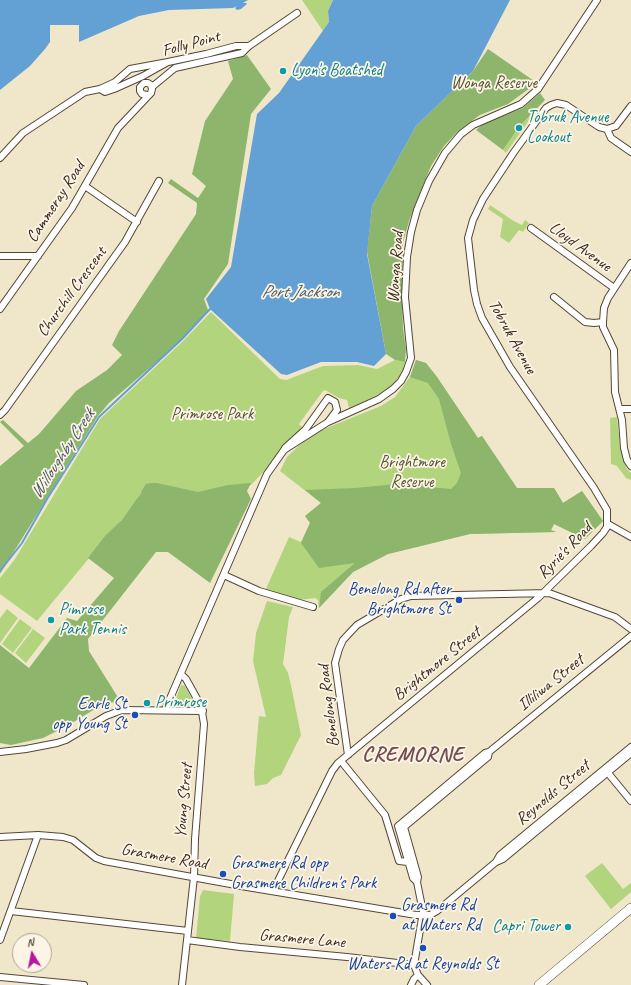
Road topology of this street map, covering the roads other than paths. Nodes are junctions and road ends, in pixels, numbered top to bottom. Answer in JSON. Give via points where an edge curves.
{"nodes":[{"id":1,"x":597,"y":0,"type":"edge"},
{"id":2,"x":297,"y":13,"type":"dead end"},
{"id":3,"x":248,"y":46,"type":"junction"},
{"id":4,"x":168,"y":62,"type":"junction"},
{"id":5,"x":126,"y":83,"type":"junction"},
{"id":6,"x":145,"y":84,"type":"junction"},
{"id":7,"x":100,"y":89,"type":"junction"},
{"id":8,"x":631,"y":106,"type":"edge"},
{"id":9,"x":607,"y":128,"type":"junction"},
{"id":10,"x":631,"y":152,"type":"edge"},
{"id":11,"x":0,"y":158,"type":"edge"},
{"id":12,"x":159,"y":181,"type":"dead end"},
{"id":13,"x":85,"y":186,"type":"junction"},
{"id":14,"x":137,"y":222,"type":"junction"},
{"id":15,"x":530,"y":228,"type":"dead end"},
{"id":16,"x":0,"y":256,"type":"edge"},
{"id":17,"x":38,"y":256,"type":"junction"},
{"id":18,"x":631,"y":264,"type":"edge"},
{"id":19,"x":614,"y":288,"type":"junction"},
{"id":20,"x":554,"y":297,"type":"dead end"},
{"id":21,"x":0,"y":309,"type":"edge"},
{"id":22,"x":603,"y":322,"type":"junction"},
{"id":23,"x":620,"y":409,"type":"junction"},
{"id":24,"x":631,"y":409,"type":"edge"},
{"id":25,"x":0,"y":414,"type":"edge"},
{"id":26,"x":328,"y":422,"type":"junction"},
{"id":27,"x":284,"y":450,"type":"junction"},
{"id":28,"x":631,"y":466,"type":"edge"},
{"id":29,"x":607,"y":525,"type":"junction"},
{"id":30,"x":631,"y":537,"type":"edge"},
{"id":31,"x":224,"y":575,"type":"junction"},
{"id":32,"x":542,"y":593,"type":"junction"},
{"id":33,"x":314,"y":607,"type":"dead end"},
{"id":34,"x":631,"y":629,"type":"edge"},
{"id":35,"x":631,"y":636,"type":"edge"},
{"id":36,"x":181,"y":674,"type":"junction"},
{"id":37,"x":165,"y":710,"type":"junction"},
{"id":38,"x":202,"y":711,"type":"junction"},
{"id":39,"x":631,"y":746,"type":"edge"},
{"id":40,"x":0,"y":752,"type":"edge"},
{"id":41,"x":489,"y":752,"type":"junction"},
{"id":42,"x":631,"y":753,"type":"edge"},
{"id":43,"x":348,"y":755,"type":"junction"},
{"id":44,"x":341,"y":761,"type":"junction"},
{"id":45,"x":608,"y":773,"type":"junction"},
{"id":46,"x":631,"y":801,"type":"edge"},
{"id":47,"x":38,"y":835,"type":"junction"},
{"id":48,"x":0,"y":837,"type":"edge"},
{"id":49,"x":408,"y":862,"type":"junction"},
{"id":50,"x":496,"y":862,"type":"junction"},
{"id":51,"x":194,"y":877,"type":"junction"},
{"id":52,"x":417,"y":882,"type":"junction"},
{"id":53,"x":273,"y":891,"type":"junction"},
{"id":54,"x":631,"y":908,"type":"edge"},
{"id":55,"x":11,"y":911,"type":"junction"},
{"id":56,"x":423,"y":916,"type":"junction"},
{"id":57,"x":0,"y":920,"type":"edge"},
{"id":58,"x":7,"y":921,"type":"junction"},
{"id":59,"x":188,"y":931,"type":"junction"},
{"id":60,"x":0,"y":940,"type":"edge"},
{"id":61,"x":187,"y":940,"type":"junction"},
{"id":62,"x":414,"y":965,"type":"junction"},
{"id":63,"x":418,"y":975,"type":"junction"},
{"id":64,"x":0,"y":977,"type":"edge"},
{"id":65,"x":84,"y":985,"type":"edge"},
{"id":66,"x":182,"y":985,"type":"edge"},
{"id":67,"x":411,"y":985,"type":"edge"},
{"id":68,"x":427,"y":985,"type":"edge"},
{"id":69,"x":538,"y":985,"type":"edge"}],
"edges":[{"from":1,"to":26,"type":"street","name":"Wonga Road","via":[[538,89],[521,104],[473,125],[461,134],[445,153],[428,180],[411,232],[405,297],[411,358],[406,372],[393,389],[380,399]]},
{"from":2,"to":3,"type":"street","name":"Folly Point"},
{"from":3,"to":4,"type":"street","name":"Folly Point","via":[[236,46]]},
{"from":3,"to":6,"type":"street","name":"Folly Point","via":[[242,52],[175,68]]},
{"from":4,"to":6,"type":"street","name":"Folly Point"},
{"from":4,"to":7,"type":"street","via":[[130,70],[115,82]]},
{"from":5,"to":6,"type":"street"},
{"from":5,"to":6,"type":"street","via":[[135,79]]},
{"from":5,"to":7,"type":"street","via":[[105,92]]},
{"from":6,"to":13,"type":"street","name":"Cammeray Road","via":[[133,110],[118,128]]},
{"from":7,"to":11,"type":"street","via":[[85,92],[23,133]]},
{"from":8,"to":9,"type":"street","via":[[616,126]]},
{"from":9,"to":10,"type":"street","via":[[611,138]]},
{"from":9,"to":29,"type":"street","name":"Tobruk Avenue","via":[[599,127],[566,105],[558,103],[546,108],[483,199],[468,238],[476,304],[482,318],[510,367],[594,488],[607,510]]},
{"from":12,"to":14,"type":"street","name":"Churchill Crescent"},
{"from":13,"to":14,"type":"street"},
{"from":13,"to":17,"type":"street","name":"Cammeray Road"},
{"from":14,"to":25,"type":"street","name":"Churchill Crescent","via":[[6,410]]},
{"from":15,"to":19,"type":"street","name":"Lloyd Avenue"},
{"from":16,"to":17,"type":"street"},
{"from":17,"to":21,"type":"street","name":"Cammeray Road"},
{"from":18,"to":19,"type":"street"},
{"from":19,"to":22,"type":"street","via":[[604,308]]},
{"from":20,"to":22,"type":"street","via":[[585,322]]},
{"from":22,"to":23,"type":"street","via":[[614,350],[615,392]]},
{"from":23,"to":24,"type":"street"},
{"from":23,"to":28,"type":"street","via":[[624,448]]},
{"from":26,"to":27,"type":"street"},
{"from":26,"to":27,"type":"street","via":[[337,410],[335,402],[328,398],[305,430]]},
{"from":27,"to":31,"type":"street","via":[[267,474]]},
{"from":29,"to":30,"type":"street"},
{"from":29,"to":32,"type":"street","name":"Ryrie's Road","via":[[603,534]]},
{"from":31,"to":33,"type":"street","via":[[259,591]]},
{"from":31,"to":36,"type":"street"},
{"from":32,"to":34,"type":"street","name":"Benelong Road","via":[[549,593],[615,618]]},
{"from":32,"to":43,"type":"street","name":"Brightmore Street"},
{"from":32,"to":43,"type":"street","name":"Benelong Road","via":[[411,596],[401,599],[357,625],[344,640],[335,663]]},
{"from":35,"to":41,"type":"street","name":"Illiliwa Street"},
{"from":36,"to":37,"type":"street"},
{"from":36,"to":38,"type":"street","name":"Young Street"},
{"from":37,"to":38,"type":"street"},
{"from":37,"to":40,"type":"street","via":[[114,712],[66,740]]},
{"from":38,"to":51,"type":"street","name":"Young Street","via":[[204,734]]},
{"from":39,"to":50,"type":"street","name":"Reynolds Street","via":[[500,855]]},
{"from":41,"to":49,"type":"street","name":"Illiliwa Street","via":[[398,826]]},
{"from":41,"to":52,"type":"street","name":"Illiliwa Street","via":[[488,757],[404,827],[418,877]]},
{"from":42,"to":45,"type":"street","name":"Reynolds Street"},
{"from":43,"to":44,"type":"street","name":"Benelong Road"},
{"from":44,"to":49,"type":"street","via":[[385,816],[399,862]]},
{"from":44,"to":53,"type":"street","name":"Benelong Road","via":[[332,771]]},
{"from":45,"to":46,"type":"street"},
{"from":45,"to":50,"type":"street","name":"Reynolds Street","via":[[503,859]]},
{"from":47,"to":48,"type":"street","name":"Grasmere Road"},
{"from":47,"to":51,"type":"street","name":"Grasmere Road","via":[[63,836],[104,861]]},
{"from":47,"to":55,"type":"street"},
{"from":49,"to":52,"type":"street","name":"Illiliwa Street","via":[[413,878]]},
{"from":50,"to":56,"type":"street","name":"Reynolds Street","via":[[437,911]]},
{"from":51,"to":53,"type":"street","name":"Grasmere Road"},
{"from":51,"to":59,"type":"street","name":"Young Street"},
{"from":52,"to":56,"type":"street","name":"Illiliwa Street"},
{"from":53,"to":56,"type":"street","name":"Grasmere Road"},
{"from":54,"to":69,"type":"main road"},
{"from":55,"to":58,"type":"street"},
{"from":55,"to":59,"type":"street"},
{"from":56,"to":62,"type":"street","name":"Illiliwa Street"},
{"from":57,"to":58,"type":"street"},
{"from":58,"to":60,"type":"street"},
{"from":59,"to":61,"type":"street","name":"Young Street"},
{"from":61,"to":62,"type":"street","name":"Grasmere Lane"},
{"from":61,"to":66,"type":"street","name":"Young Street"},
{"from":62,"to":63,"type":"street"},
{"from":63,"to":67,"type":"street"},
{"from":63,"to":68,"type":"street"},
{"from":64,"to":65,"type":"street"}]}
